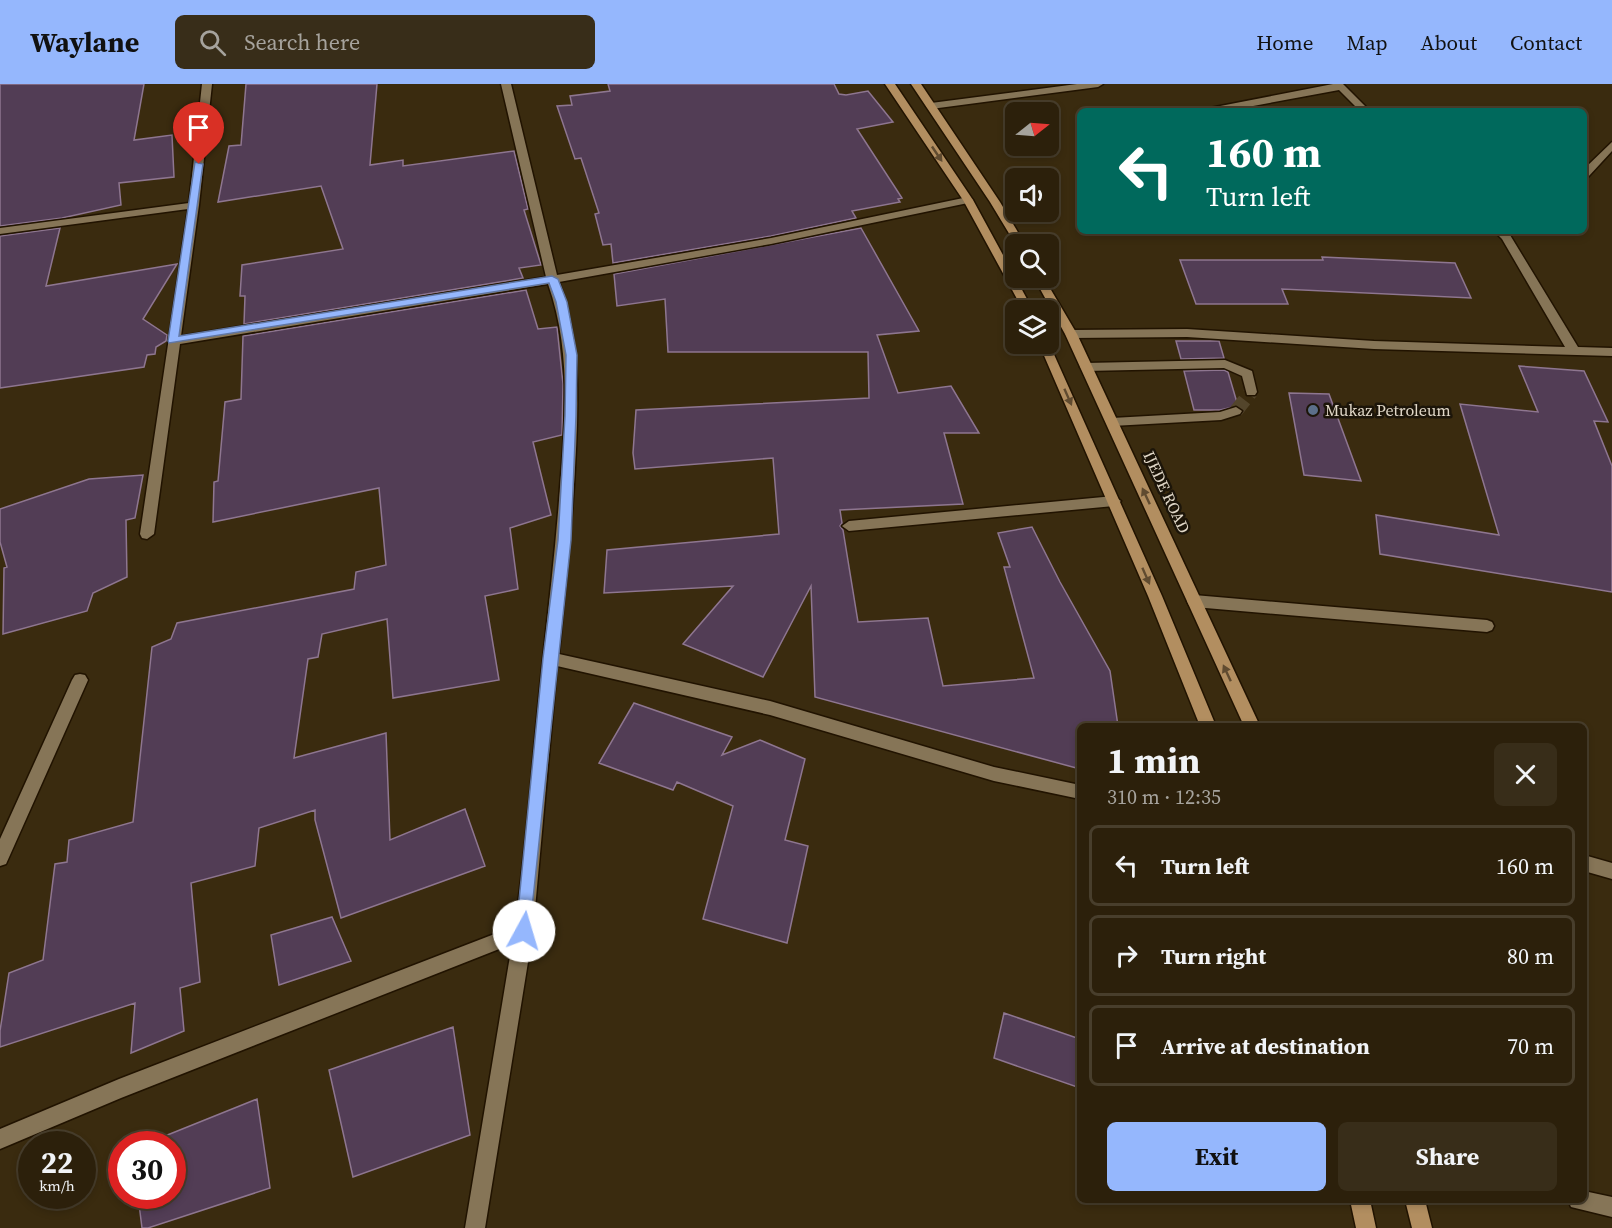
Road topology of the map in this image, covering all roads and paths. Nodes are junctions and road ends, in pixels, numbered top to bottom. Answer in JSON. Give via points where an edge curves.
{"nodes":[{"id":1,"x":207,"y":84,"type":"edge"},
{"id":2,"x":506,"y":84,"type":"edge"},
{"id":3,"x":890,"y":84,"type":"edge"},
{"id":4,"x":916,"y":84,"type":"edge"},
{"id":5,"x":1098,"y":84,"type":"edge"},
{"id":6,"x":1340,"y":85,"type":"edge"},
{"id":7,"x":931,"y":106,"type":"junction"},
{"id":8,"x":1225,"y":108,"type":"edge"},
{"id":9,"x":1362,"y":108,"type":"edge"},
{"id":10,"x":1612,"y":146,"type":"edge"},
{"id":11,"x":1587,"y":172,"type":"edge"},
{"id":12,"x":968,"y":200,"type":"junction"},
{"id":13,"x":194,"y":205,"type":"junction"},
{"id":14,"x":0,"y":231,"type":"edge"},
{"id":15,"x":1014,"y":234,"type":"edge"},
{"id":16,"x":1508,"y":234,"type":"edge"},
{"id":17,"x":552,"y":279,"type":"junction"},
{"id":18,"x":1045,"y":288,"type":"edge"},
{"id":19,"x":1023,"y":300,"type":"edge"},
{"id":20,"x":1071,"y":334,"type":"junction"},
{"id":21,"x":173,"y":341,"type":"junction"},
{"id":22,"x":1574,"y":351,"type":"junction"},
{"id":23,"x":1612,"y":352,"type":"edge"},
{"id":24,"x":1049,"y":354,"type":"edge"},
{"id":25,"x":1086,"y":367,"type":"junction"},
{"id":26,"x":1251,"y":392,"type":"dead end"},
{"id":27,"x":1236,"y":411,"type":"tunnel mouth"},
{"id":28,"x":1112,"y":422,"type":"junction"},
{"id":29,"x":1114,"y":501,"type":"junction"},
{"id":30,"x":849,"y":526,"type":"dead end"},
{"id":31,"x":147,"y":534,"type":"dead end"},
{"id":32,"x":1194,"y":601,"type":"junction"},
{"id":33,"x":1487,"y":626,"type":"dead end"},
{"id":34,"x":550,"y":658,"type":"junction"},
{"id":35,"x":80,"y":680,"type":"dead end"},
{"id":36,"x":1207,"y":723,"type":"edge"},
{"id":37,"x":1251,"y":723,"type":"edge"},
{"id":38,"x":1077,"y":791,"type":"edge"},
{"id":39,"x":0,"y":858,"type":"edge"},
{"id":40,"x":1587,"y":864,"type":"edge"},
{"id":41,"x":1612,"y":871,"type":"edge"},
{"id":42,"x":524,"y":931,"type":"junction"},
{"id":43,"x":0,"y":1138,"type":"edge"},
{"id":44,"x":1587,"y":1202,"type":"edge"},
{"id":45,"x":1361,"y":1203,"type":"edge"},
{"id":46,"x":1416,"y":1203,"type":"edge"},
{"id":47,"x":1612,"y":1206,"type":"edge"},
{"id":48,"x":475,"y":1228,"type":"edge"},
{"id":49,"x":1366,"y":1228,"type":"edge"},
{"id":50,"x":1422,"y":1228,"type":"edge"}],
"edges":[{"from":1,"to":13,"type":"street"},
{"from":2,"to":17,"type":"street"},
{"from":3,"to":12,"type":"main road","one_way":true},
{"from":4,"to":7,"type":"main road"},
{"from":5,"to":7,"type":"street"},
{"from":6,"to":8,"type":"street"},
{"from":6,"to":9,"type":"street"},
{"from":7,"to":15,"type":"main road"},
{"from":10,"to":11,"type":"street"},
{"from":12,"to":17,"type":"street","via":[[859,225]]},
{"from":12,"to":19,"type":"main road"},
{"from":13,"to":14,"type":"street"},
{"from":13,"to":21,"type":"street"},
{"from":16,"to":22,"type":"street"},
{"from":17,"to":21,"type":"street"},
{"from":17,"to":34,"type":"street","via":[[562,302],[572,355],[565,540]]},
{"from":18,"to":20,"type":"main road","name":"IJEDE ROAD"},
{"from":20,"to":22,"type":"street","via":[[1186,333],[1374,345]]},
{"from":20,"to":25,"type":"main road","name":"IJEDE ROAD"},
{"from":21,"to":31,"type":"street"},
{"from":22,"to":23,"type":"street"},
{"from":24,"to":29,"type":"main road","one_way":true},
{"from":25,"to":26,"type":"street","via":[[1225,364],[1248,374]]},
{"from":25,"to":28,"type":"main road","name":"IJEDE ROAD"},
{"from":27,"to":28,"type":"street","via":[[1221,416]]},
{"from":32,"to":28,"type":"main road","name":"IJEDE ROAD","one_way":true},
{"from":29,"to":30,"type":"street"},
{"from":29,"to":36,"type":"main road","one_way":true},
{"from":32,"to":33,"type":"street"},
{"from":37,"to":32,"type":"main road","name":"IJEDE ROAD","one_way":true},
{"from":34,"to":38,"type":"street","via":[[770,708],[994,774]]},
{"from":34,"to":42,"type":"street"},
{"from":35,"to":39,"type":"street"},
{"from":40,"to":41,"type":"street"},
{"from":42,"to":43,"type":"street"},
{"from":42,"to":48,"type":"street"},
{"from":44,"to":47,"type":"street"},
{"from":45,"to":49,"type":"main road"},
{"from":46,"to":50,"type":"main road"}]}
